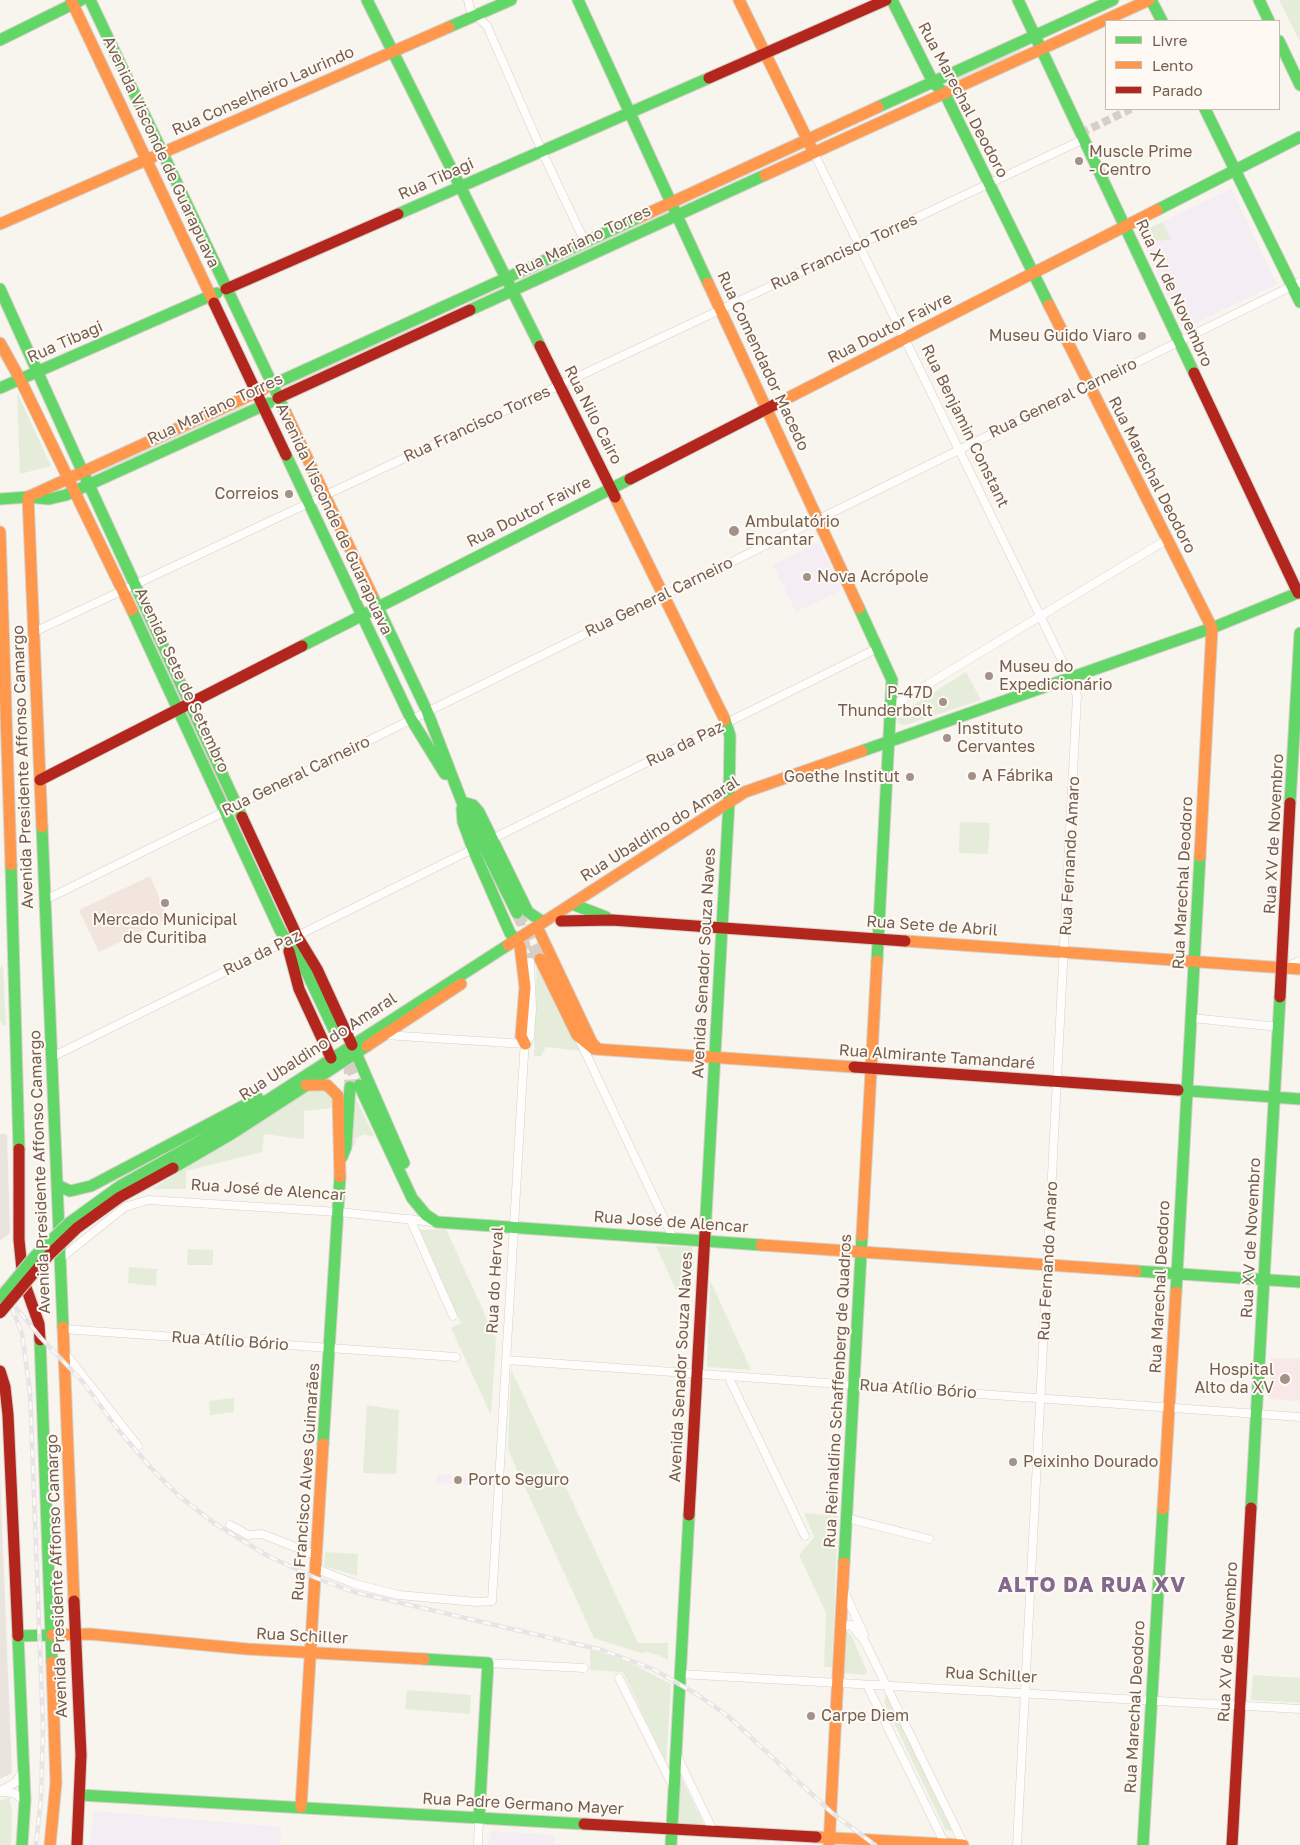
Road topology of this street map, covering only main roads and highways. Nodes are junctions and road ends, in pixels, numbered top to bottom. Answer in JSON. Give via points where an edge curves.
{"nodes":[{"id":1,"x":90,"y":0,"type":"edge"},
{"id":2,"x":367,"y":0,"type":"edge"},
{"id":3,"x":511,"y":0,"type":"edge"},
{"id":4,"x":578,"y":0,"type":"edge"},
{"id":5,"x":739,"y":0,"type":"edge"},
{"id":6,"x":886,"y":0,"type":"edge"},
{"id":7,"x":892,"y":0,"type":"edge"},
{"id":8,"x":1018,"y":0,"type":"edge"},
{"id":9,"x":1113,"y":0,"type":"edge"},
{"id":10,"x":1150,"y":0,"type":"edge"},
{"id":11,"x":1259,"y":0,"type":"edge"},
{"id":12,"x":75,"y":1,"type":"edge"},
{"id":13,"x":1093,"y":9,"type":"junction"},
{"id":14,"x":1112,"y":17,"type":"junction"},
{"id":15,"x":1105,"y":20,"type":"edge"},
{"id":16,"x":1105,"y":20,"type":"edge"},
{"id":17,"x":1161,"y":20,"type":"edge"},
{"id":18,"x":1269,"y":20,"type":"edge"},
{"id":19,"x":1035,"y":36,"type":"junction"},
{"id":20,"x":0,"y":40,"type":"edge"},
{"id":21,"x":1280,"y":43,"type":"edge"},
{"id":22,"x":1042,"y":49,"type":"junction"},
{"id":23,"x":393,"y":52,"type":"junction"},
{"id":24,"x":765,"y":53,"type":"junction"},
{"id":25,"x":98,"y":57,"type":"junction"},
{"id":26,"x":122,"y":70,"type":"junction"},
{"id":27,"x":933,"y":82,"type":"junction"},
{"id":28,"x":1300,"y":85,"type":"edge"},
{"id":29,"x":945,"y":94,"type":"junction"},
{"id":30,"x":900,"y":97,"type":"junction"},
{"id":31,"x":1206,"y":110,"type":"edge"},
{"id":32,"x":630,"y":112,"type":"junction"},
{"id":33,"x":868,"y":129,"type":"junction"},
{"id":34,"x":1300,"y":137,"type":"edge"},
{"id":35,"x":808,"y":140,"type":"junction"},
{"id":36,"x":162,"y":153,"type":"junction"},
{"id":37,"x":814,"y":153,"type":"junction"},
{"id":38,"x":147,"y":160,"type":"junction"},
{"id":39,"x":1236,"y":170,"type":"junction"},
{"id":40,"x":760,"y":178,"type":"junction"},
{"id":41,"x":723,"y":179,"type":"junction"},
{"id":42,"x":460,"y":186,"type":"junction"},
{"id":43,"x":672,"y":202,"type":"junction"},
{"id":44,"x":189,"y":211,"type":"junction"},
{"id":45,"x":678,"y":216,"type":"junction"},
{"id":46,"x":0,"y":224,"type":"edge"},
{"id":47,"x":1125,"y":226,"type":"junction"},
{"id":48,"x":183,"y":238,"type":"junction"},
{"id":49,"x":1034,"y":273,"type":"junction"},
{"id":50,"x":506,"y":278,"type":"junction"},
{"id":51,"x":1296,"y":284,"type":"edge"},
{"id":52,"x":0,"y":289,"type":"edge"},
{"id":53,"x":226,"y":289,"type":"junction"},
{"id":54,"x":513,"y":291,"type":"junction"},
{"id":55,"x":211,"y":296,"type":"junction"},
{"id":56,"x":1300,"y":302,"type":"edge"},
{"id":57,"x":417,"y":319,"type":"junction"},
{"id":58,"x":222,"y":320,"type":"junction"},
{"id":59,"x":444,"y":323,"type":"junction"},
{"id":60,"x":248,"y":334,"type":"junction"},
{"id":61,"x":0,"y":342,"type":"edge"},
{"id":62,"x":38,"y":371,"type":"junction"},
{"id":63,"x":20,"y":379,"type":"junction"},
{"id":64,"x":272,"y":385,"type":"junction"},
{"id":65,"x":0,"y":388,"type":"edge"},
{"id":66,"x":257,"y":392,"type":"junction"},
{"id":67,"x":278,"y":398,"type":"junction"},
{"id":68,"x":263,"y":405,"type":"junction"},
{"id":69,"x":768,"y":409,"type":"junction"},
{"id":70,"x":299,"y":442,"type":"junction"},
{"id":71,"x":82,"y":469,"type":"junction"},
{"id":72,"x":295,"y":474,"type":"junction"},
{"id":73,"x":68,"y":479,"type":"junction"},
{"id":74,"x":89,"y":485,"type":"junction"},
{"id":75,"x":611,"y":489,"type":"junction"},
{"id":76,"x":75,"y":492,"type":"junction"},
{"id":77,"x":28,"y":497,"type":"junction"},
{"id":78,"x":0,"y":499,"type":"edge"},
{"id":79,"x":0,"y":534,"type":"edge"},
{"id":80,"x":327,"y":541,"type":"junction"},
{"id":81,"x":355,"y":560,"type":"junction"},
{"id":82,"x":1299,"y":595,"type":"edge"},
{"id":83,"x":378,"y":608,"type":"junction"},
{"id":84,"x":362,"y":616,"type":"junction"},
{"id":85,"x":1212,"y":628,"type":"junction"},
{"id":86,"x":1300,"y":633,"type":"edge"},
{"id":87,"x":189,"y":704,"type":"junction"},
{"id":88,"x":178,"y":711,"type":"junction"},
{"id":89,"x":890,"y":742,"type":"junction"},
{"id":90,"x":40,"y":780,"type":"junction"},
{"id":91,"x":1296,"y":800,"type":"edge"},
{"id":92,"x":462,"y":802,"type":"junction"},
{"id":93,"x":729,"y":802,"type":"junction"},
{"id":94,"x":572,"y":904,"type":"junction"},
{"id":95,"x":517,"y":913,"type":"tunnel mouth"},
{"id":96,"x":612,"y":920,"type":"junction"},
{"id":97,"x":561,"y":921,"type":"joint"},
{"id":98,"x":541,"y":928,"type":"junction"},
{"id":99,"x":722,"y":928,"type":"junction"},
{"id":100,"x":879,"y":939,"type":"junction"},
{"id":101,"x":286,"y":941,"type":"junction"},
{"id":102,"x":517,"y":943,"type":"junction"},
{"id":103,"x":535,"y":961,"type":"tunnel mouth"},
{"id":104,"x":1195,"y":963,"type":"junction"},
{"id":105,"x":1283,"y":968,"type":"junction"},
{"id":106,"x":1300,"y":969,"type":"edge"},
{"id":107,"x":334,"y":1030,"type":"tunnel mouth"},
{"id":108,"x":525,"y":1044,"type":"road end"},
{"id":109,"x":354,"y":1049,"type":"junction"},
{"id":110,"x":598,"y":1049,"type":"junction"},
{"id":111,"x":331,"y":1058,"type":"junction"},
{"id":112,"x":715,"y":1058,"type":"junction"},
{"id":113,"x":872,"y":1069,"type":"junction"},
{"id":114,"x":306,"y":1085,"type":"junction"},
{"id":115,"x":284,"y":1088,"type":"junction"},
{"id":116,"x":1187,"y":1091,"type":"junction"},
{"id":117,"x":1275,"y":1097,"type":"junction"},
{"id":118,"x":1300,"y":1099,"type":"edge"},
{"id":119,"x":341,"y":1159,"type":"junction"},
{"id":120,"x":170,"y":1164,"type":"junction"},
{"id":121,"x":57,"y":1184,"type":"junction"},
{"id":122,"x":426,"y":1214,"type":"junction"},
{"id":123,"x":705,"y":1241,"type":"junction"},
{"id":124,"x":862,"y":1251,"type":"junction"},
{"id":125,"x":1177,"y":1273,"type":"junction"},
{"id":126,"x":1264,"y":1279,"type":"junction"},
{"id":127,"x":1300,"y":1282,"type":"edge"},
{"id":128,"x":0,"y":1298,"type":"edge"},
{"id":129,"x":0,"y":1313,"type":"edge"},
{"id":130,"x":0,"y":1371,"type":"edge"},
{"id":131,"x":76,"y":1634,"type":"junction"},
{"id":132,"x":52,"y":1635,"type":"junction"},
{"id":133,"x":18,"y":1636,"type":"junction"},
{"id":134,"x":312,"y":1653,"type":"junction"},
{"id":135,"x":80,"y":1795,"type":"junction"},
{"id":136,"x":301,"y":1808,"type":"junction"},
{"id":137,"x":479,"y":1818,"type":"junction"},
{"id":138,"x":672,"y":1828,"type":"junction"},
{"id":139,"x":830,"y":1842,"type":"edge"},
{"id":140,"x":945,"y":1844,"type":"edge"},
{"id":141,"x":22,"y":1845,"type":"edge"},
{"id":142,"x":50,"y":1845,"type":"edge"},
{"id":143,"x":77,"y":1845,"type":"edge"},
{"id":144,"x":671,"y":1845,"type":"edge"},
{"id":145,"x":964,"y":1845,"type":"edge"},
{"id":146,"x":1143,"y":1845,"type":"edge"},
{"id":147,"x":1232,"y":1845,"type":"edge"}],
"edges":[{"from":1,"to":26,"type":"main road","name":"Avenida Visconde de Guarapuava"},
{"from":2,"to":23,"type":"main road","name":"Rua Nilo Cairo"},
{"from":3,"to":23,"type":"main road","name":"Rua Conselheiro Laurindo"},
{"from":4,"to":32,"type":"main road","name":"Rua Comendador Macedo"},
{"from":5,"to":24,"type":"main road","name":"Rua Benjamin Constant"},
{"from":6,"to":24,"type":"main road","name":"Rua Tibagi"},
{"from":7,"to":27,"type":"main road","name":"Rua Marechal Deodoro"},
{"from":8,"to":19,"type":"main road","name":"Rua XV de Novembro"},
{"from":9,"to":13,"type":"main road","name":"Rua Mariano Torres"},
{"from":10,"to":14,"type":"main road","name":"Rua Mariano Torres"},
{"from":10,"to":17,"type":"main road"},
{"from":11,"to":18,"type":"main road"},
{"from":12,"to":20,"type":"main road"},
{"from":12,"to":25,"type":"main road","name":"Avenida Visconde de Guarapuava"},
{"from":13,"to":14,"type":"main road"},
{"from":13,"to":19,"type":"main road","name":"Rua Mariano Torres"},
{"from":14,"to":16,"type":"main road","name":"Rua Mariano Torres"},
{"from":15,"to":22,"type":"main road","name":"Rua Mariano Torres"},
{"from":19,"to":22,"type":"main road","name":"Rua XV de Novembro"},
{"from":19,"to":27,"type":"main road","name":"Rua Mariano Torres"},
{"from":21,"to":28,"type":"main road"},
{"from":22,"to":29,"type":"main road","name":"Rua Mariano Torres"},
{"from":22,"to":47,"type":"main road","name":"Rua XV de Novembro"},
{"from":23,"to":36,"type":"main road","name":"Rua Conselheiro Laurindo"},
{"from":23,"to":42,"type":"main road","name":"Rua Nilo Cairo"},
{"from":24,"to":32,"type":"main road","name":"Rua Tibagi"},
{"from":24,"to":35,"type":"main road","name":"Rua Benjamin Constant"},
{"from":25,"to":26,"type":"main road"},
{"from":25,"to":38,"type":"main road","name":"Avenida Visconde de Guarapuava"},
{"from":26,"to":36,"type":"main road","name":"Avenida Visconde de Guarapuava"},
{"from":27,"to":29,"type":"main road","name":"Rua Marechal Deodoro"},
{"from":27,"to":30,"type":"main road","name":"Rua Mariano Torres"},
{"from":29,"to":33,"type":"main road","name":"Rua Mariano Torres"},
{"from":29,"to":49,"type":"main road","name":"Rua Marechal Deodoro"},
{"from":30,"to":33,"type":"main road"},
{"from":30,"to":35,"type":"main road","name":"Rua Mariano Torres"},
{"from":31,"to":39,"type":"main road"},
{"from":32,"to":42,"type":"main road","name":"Rua Tibagi"},
{"from":32,"to":43,"type":"main road","name":"Rua Comendador Macedo"},
{"from":33,"to":37,"type":"main road","name":"Rua Mariano Torres"},
{"from":34,"to":39,"type":"main road","name":"Rua Doutor Faivre"},
{"from":35,"to":37,"type":"main road","name":"Rua Benjamin Constant"},
{"from":35,"to":41,"type":"main road","name":"Rua Mariano Torres"},
{"from":36,"to":38,"type":"main road","name":"Rua Conselheiro Laurindo"},
{"from":36,"to":44,"type":"main road","name":"Avenida Visconde de Guarapuava"},
{"from":37,"to":40,"type":"main road","name":"Rua Mariano Torres"},
{"from":38,"to":46,"type":"main road","name":"Rua Conselheiro Laurindo"},
{"from":38,"to":48,"type":"main road","name":"Avenida Visconde de Guarapuava"},
{"from":39,"to":47,"type":"main road","name":"Rua Doutor Faivre"},
{"from":39,"to":51,"type":"main road"},
{"from":40,"to":41,"type":"main road"},
{"from":40,"to":45,"type":"main road","name":"Rua Mariano Torres"},
{"from":41,"to":43,"type":"main road","name":"Rua Mariano Torres"},
{"from":42,"to":50,"type":"main road","name":"Rua Nilo Cairo"},
{"from":42,"to":53,"type":"main road","name":"Rua Tibagi"},
{"from":43,"to":45,"type":"main road","name":"Rua Comendador Macedo"},
{"from":43,"to":50,"type":"main road","name":"Rua Mariano Torres"},
{"from":44,"to":48,"type":"main road"},
{"from":44,"to":53,"type":"main road","name":"Avenida Visconde de Guarapuava"},
{"from":45,"to":54,"type":"main road","name":"Rua Mariano Torres"},
{"from":45,"to":69,"type":"main road","name":"Rua Comendador Macedo"},
{"from":47,"to":49,"type":"main road","name":"Rua Doutor Faivre"},
{"from":47,"to":82,"type":"main road","name":"Rua XV de Novembro"},
{"from":48,"to":55,"type":"main road","name":"Avenida Visconde de Guarapuava"},
{"from":49,"to":69,"type":"main road","name":"Rua Doutor Faivre"},
{"from":49,"to":85,"type":"main road","name":"Rua Marechal Deodoro"},
{"from":50,"to":54,"type":"main road","name":"Rua Nilo Cairo"},
{"from":50,"to":57,"type":"main road","name":"Rua Mariano Torres"},
{"from":51,"to":56,"type":"main road"},
{"from":52,"to":62,"type":"main road","name":"Avenida Sete de Setembro"},
{"from":53,"to":55,"type":"main road","name":"Rua Tibagi"},
{"from":53,"to":60,"type":"main road","name":"Avenida Visconde de Guarapuava"},
{"from":54,"to":59,"type":"main road","name":"Rua Mariano Torres"},
{"from":54,"to":75,"type":"main road","name":"Rua Nilo Cairo"},
{"from":55,"to":58,"type":"main road","name":"Avenida Visconde de Guarapuava"},
{"from":55,"to":62,"type":"main road","name":"Rua Tibagi"},
{"from":57,"to":59,"type":"main road"},
{"from":57,"to":64,"type":"main road","name":"Rua Mariano Torres"},
{"from":58,"to":60,"type":"main road"},
{"from":58,"to":66,"type":"main road","name":"Avenida Visconde de Guarapuava"},
{"from":59,"to":67,"type":"main road","name":"Rua Mariano Torres"},
{"from":60,"to":64,"type":"main road","name":"Avenida Visconde de Guarapuava"},
{"from":61,"to":63,"type":"main road","name":"Avenida Sete de Setembro"},
{"from":62,"to":63,"type":"main road","name":"Rua Tibagi"},
{"from":62,"to":71,"type":"main road","name":"Avenida Sete de Setembro"},
{"from":63,"to":65,"type":"main road","name":"Rua Tibagi"},
{"from":63,"to":73,"type":"main road","name":"Avenida Sete de Setembro"},
{"from":64,"to":66,"type":"main road","name":"Rua Mariano Torres"},
{"from":64,"to":67,"type":"main road","name":"Avenida Visconde de Guarapuava"},
{"from":66,"to":68,"type":"main road","name":"Avenida Visconde de Guarapuava"},
{"from":66,"to":71,"type":"main road","name":"Rua Mariano Torres"},
{"from":67,"to":68,"type":"main road","name":"Rua Mariano Torres"},
{"from":67,"to":70,"type":"main road","name":"Avenida Visconde de Guarapuava"},
{"from":68,"to":72,"type":"main road","name":"Avenida Visconde de Guarapuava"},
{"from":68,"to":74,"type":"main road","name":"Rua Mariano Torres"},
{"from":69,"to":75,"type":"main road","name":"Rua Doutor Faivre"},
{"from":69,"to":89,"type":"main road","name":"Rua Comendador Macedo","via":[[892,680]]},
{"from":70,"to":72,"type":"main road"},
{"from":70,"to":81,"type":"main road","name":"Avenida Visconde de Guarapuava"},
{"from":71,"to":73,"type":"main road","name":"Rua Mariano Torres"},
{"from":71,"to":74,"type":"main road","name":"Avenida Sete de Setembro"},
{"from":72,"to":80,"type":"main road","name":"Avenida Visconde de Guarapuava"},
{"from":73,"to":76,"type":"main road","name":"Avenida Sete de Setembro"},
{"from":73,"to":77,"type":"main road","name":"Rua Mariano Torres"},
{"from":74,"to":76,"type":"main road","name":"Rua Mariano Torres"},
{"from":74,"to":87,"type":"main road","name":"Avenida Sete de Setembro"},
{"from":75,"to":83,"type":"main road","name":"Rua Doutor Faivre"},
{"from":75,"to":93,"type":"main road","name":"Rua Nilo Cairo","via":[[727,723],[731,753]]},
{"from":76,"to":77,"type":"main road","name":"Rua Mariano Torres","via":[[49,499]]},
{"from":76,"to":88,"type":"main road","name":"Avenida Sete de Setembro"},
{"from":77,"to":78,"type":"main road","name":"Rua Mariano Torres"},
{"from":77,"to":90,"type":"main road","name":"Avenida Presidente Affonso Camargo"},
{"from":79,"to":132,"type":"main road","name":"Avenida Presidente Affonso Camargo","via":[[19,1090],[19,1240],[23,1279],[39,1324]]},
{"from":80,"to":81,"type":"main road"},
{"from":80,"to":84,"type":"main road","name":"Avenida Visconde de Guarapuava"},
{"from":81,"to":83,"type":"main road","name":"Avenida Visconde de Guarapuava"},
{"from":82,"to":85,"type":"main road","name":"Rua Ubaldino do Amaral"},
{"from":83,"to":84,"type":"main road","name":"Rua Doutor Faivre"},
{"from":83,"to":92,"type":"main road","name":"Avenida Visconde de Guarapuava","via":[[427,712]]},
{"from":84,"to":87,"type":"main road","name":"Rua Doutor Faivre"},
{"from":84,"to":92,"type":"main road","name":"Avenida Visconde de Guarapuava","via":[[411,719]]},
{"from":85,"to":89,"type":"main road","name":"Rua Ubaldino do Amaral"},
{"from":85,"to":104,"type":"main road","name":"Rua Marechal Deodoro"},
{"from":86,"to":91,"type":"main road","name":"Rua XV de Novembro"},
{"from":87,"to":88,"type":"main road","name":"Rua Doutor Faivre"},
{"from":87,"to":109,"type":"main road","name":"Avenida Sete de Setembro","via":[[297,936],[317,969]]},
{"from":88,"to":90,"type":"main road","name":"Rua Doutor Faivre"},
{"from":88,"to":101,"type":"main road","name":"Avenida Sete de Setembro"},
{"from":89,"to":93,"type":"main road","name":"Rua Ubaldino do Amaral","via":[[745,792]]},
{"from":89,"to":100,"type":"main road","name":"Rua Comendador Macedo"},
{"from":90,"to":121,"type":"main road","name":"Avenida Presidente Affonso Camargo"},
{"from":91,"to":105,"type":"main road","name":"Rua XV de Novembro"},
{"from":92,"to":95,"type":"main road","name":"Avenida Visconde de Guarapuava"},
{"from":92,"to":98,"type":"main road","via":[[473,805],[479,812],[528,912]]},
{"from":92,"to":102,"type":"main road","via":[[463,822],[473,849]]},
{"from":93,"to":94,"type":"main road","name":"Rua Ubaldino do Amaral"},
{"from":93,"to":99,"type":"main road","name":"Avenida Senador Souza Naves"},
{"from":94,"to":96,"type":"main road"},
{"from":94,"to":98,"type":"main road","name":"Rua Ubaldino do Amaral"},
{"from":96,"to":97,"type":"main road","name":"Rua Sete de Abril"},
{"from":96,"to":99,"type":"main road","name":"Rua Sete de Abril"},
{"from":97,"to":98,"type":"main road","name":"Rua Ubaldino do Amaral"},
{"from":98,"to":102,"type":"main road","name":"Rua Ubaldino do Amaral"},
{"from":98,"to":110,"type":"main road","via":[[592,1043]]},
{"from":99,"to":100,"type":"main road","name":"Rua Sete de Abril"},
{"from":99,"to":112,"type":"main road","name":"Avenida Senador Souza Naves"},
{"from":100,"to":104,"type":"main road","name":"Rua Sete de Abril"},
{"from":100,"to":113,"type":"main road","name":"Rua Reinaldino Schaffenberg de Quadros"},
{"from":101,"to":107,"type":"main road","name":"Avenida Sete de Setembro","via":[[307,973]]},
{"from":101,"to":111,"type":"main road","via":[[299,989]]},
{"from":102,"to":108,"type":"main road","via":[[525,987],[521,1036]]},
{"from":102,"to":109,"type":"main road","name":"Rua Ubaldino do Amaral"},
{"from":102,"to":109,"type":"main road","name":"Rua Ubaldino do Amaral","via":[[384,1035]]},
{"from":103,"to":110,"type":"main road","via":[[578,1035]]},
{"from":104,"to":105,"type":"main road","name":"Rua Sete de Abril"},
{"from":104,"to":116,"type":"main road","name":"Rua Marechal Deodoro"},
{"from":105,"to":106,"type":"main road","name":"Rua Sete de Abril"},
{"from":105,"to":117,"type":"main road","name":"Rua XV de Novembro"},
{"from":109,"to":111,"type":"main road","name":"Rua Ubaldino do Amaral"},
{"from":109,"to":114,"type":"main road","name":"Rua Ubaldino do Amaral"},
{"from":109,"to":122,"type":"main road","name":"Avenida Sete de Setembro"},
{"from":110,"to":112,"type":"main road","name":"Rua Almirante Tamandaré"},
{"from":111,"to":115,"type":"main road","name":"Rua Ubaldino do Amaral"},
{"from":112,"to":113,"type":"main road","name":"Rua Almirante Tamandaré"},
{"from":112,"to":123,"type":"main road","name":"Avenida Senador Souza Naves"},
{"from":113,"to":116,"type":"main road","name":"Rua Almirante Tamandaré"},
{"from":113,"to":124,"type":"main road","name":"Rua Reinaldino Schaffenberg de Quadros"},
{"from":114,"to":119,"type":"main road","name":"Rua Francisco Alves Guimarães","via":[[327,1085],[338,1096]]},
{"from":114,"to":120,"type":"main road","name":"Rua Ubaldino do Amaral","via":[[222,1140]]},
{"from":115,"to":120,"type":"main road","name":"Rua Ubaldino do Amaral"},
{"from":115,"to":121,"type":"main road","via":[[230,1112],[91,1186],[70,1191]]},
{"from":116,"to":117,"type":"main road","name":"Rua Almirante Tamandaré"},
{"from":116,"to":125,"type":"main road","name":"Rua Marechal Deodoro"},
{"from":117,"to":118,"type":"main road","name":"Rua Almirante Tamandaré"},
{"from":117,"to":126,"type":"main road","name":"Rua XV de Novembro"},
{"from":119,"to":122,"type":"main road","name":"Rua Francisco Alves Guimarães","via":[[346,1148],[355,1086],[410,1195]]},
{"from":119,"to":134,"type":"main road","name":"Rua Francisco Alves Guimarães","via":[[338,1195],[344,1212],[331,1348]]},
{"from":120,"to":128,"type":"main road","bridge":true,"via":[[120,1186],[69,1223],[35,1256]]},
{"from":120,"to":129,"type":"main road","bridge":true,"via":[[77,1228],[49,1254]]},
{"from":121,"to":131,"type":"main road","name":"Avenida Presidente Affonso Camargo"},
{"from":122,"to":123,"type":"main road","name":"Rua José de Alencar","via":[[437,1222]]},
{"from":123,"to":124,"type":"main road","name":"Rua José de Alencar"},
{"from":123,"to":138,"type":"main road","name":"Avenida Senador Souza Naves"},
{"from":124,"to":125,"type":"main road","name":"Rua José de Alencar"},
{"from":124,"to":139,"type":"main road","name":"Rua Reinaldino Schaffenberg de Quadros"},
{"from":125,"to":126,"type":"main road","name":"Rua José de Alencar"},
{"from":125,"to":146,"type":"main road","name":"Rua Marechal Deodoro"},
{"from":126,"to":127,"type":"main road","name":"Rua José de Alencar"},
{"from":126,"to":147,"type":"main road","name":"Rua XV de Novembro"},
{"from":130,"to":133,"type":"main road","via":[[8,1408]]},
{"from":131,"to":132,"type":"main road","name":"Rua Schiller"},
{"from":131,"to":134,"type":"main road","name":"Rua Schiller"},
{"from":131,"to":135,"type":"main road","name":"Avenida Presidente Affonso Camargo"},
{"from":132,"to":133,"type":"main road","name":"Rua Schiller"},
{"from":132,"to":142,"type":"main road","name":"Avenida Presidente Affonso Camargo","via":[[56,1783]]},
{"from":133,"to":141,"type":"main road","via":[[25,1800]]},
{"from":134,"to":136,"type":"main road","name":"Rua Francisco Alves Guimarães"},
{"from":134,"to":137,"type":"main road","name":"Rua Schiller","via":[[488,1663]]},
{"from":135,"to":136,"type":"main road","name":"Rua Padre Germano Mayer"},
{"from":135,"to":143,"type":"main road","name":"Avenida Presidente Affonso Camargo"},
{"from":136,"to":137,"type":"main road","name":"Rua Padre Germano Mayer"},
{"from":137,"to":138,"type":"main road","name":"Rua Padre Germano Mayer"},
{"from":138,"to":139,"type":"main road","name":"Rua Padre Germano Mayer"},
{"from":138,"to":144,"type":"main road","name":"Avenida Senador Souza Naves"},
{"from":139,"to":140,"type":"main road","name":"Rua Padre Germano Mayer"},
{"from":140,"to":145,"type":"main road","name":"Rua Padre Germano Mayer"}]}
